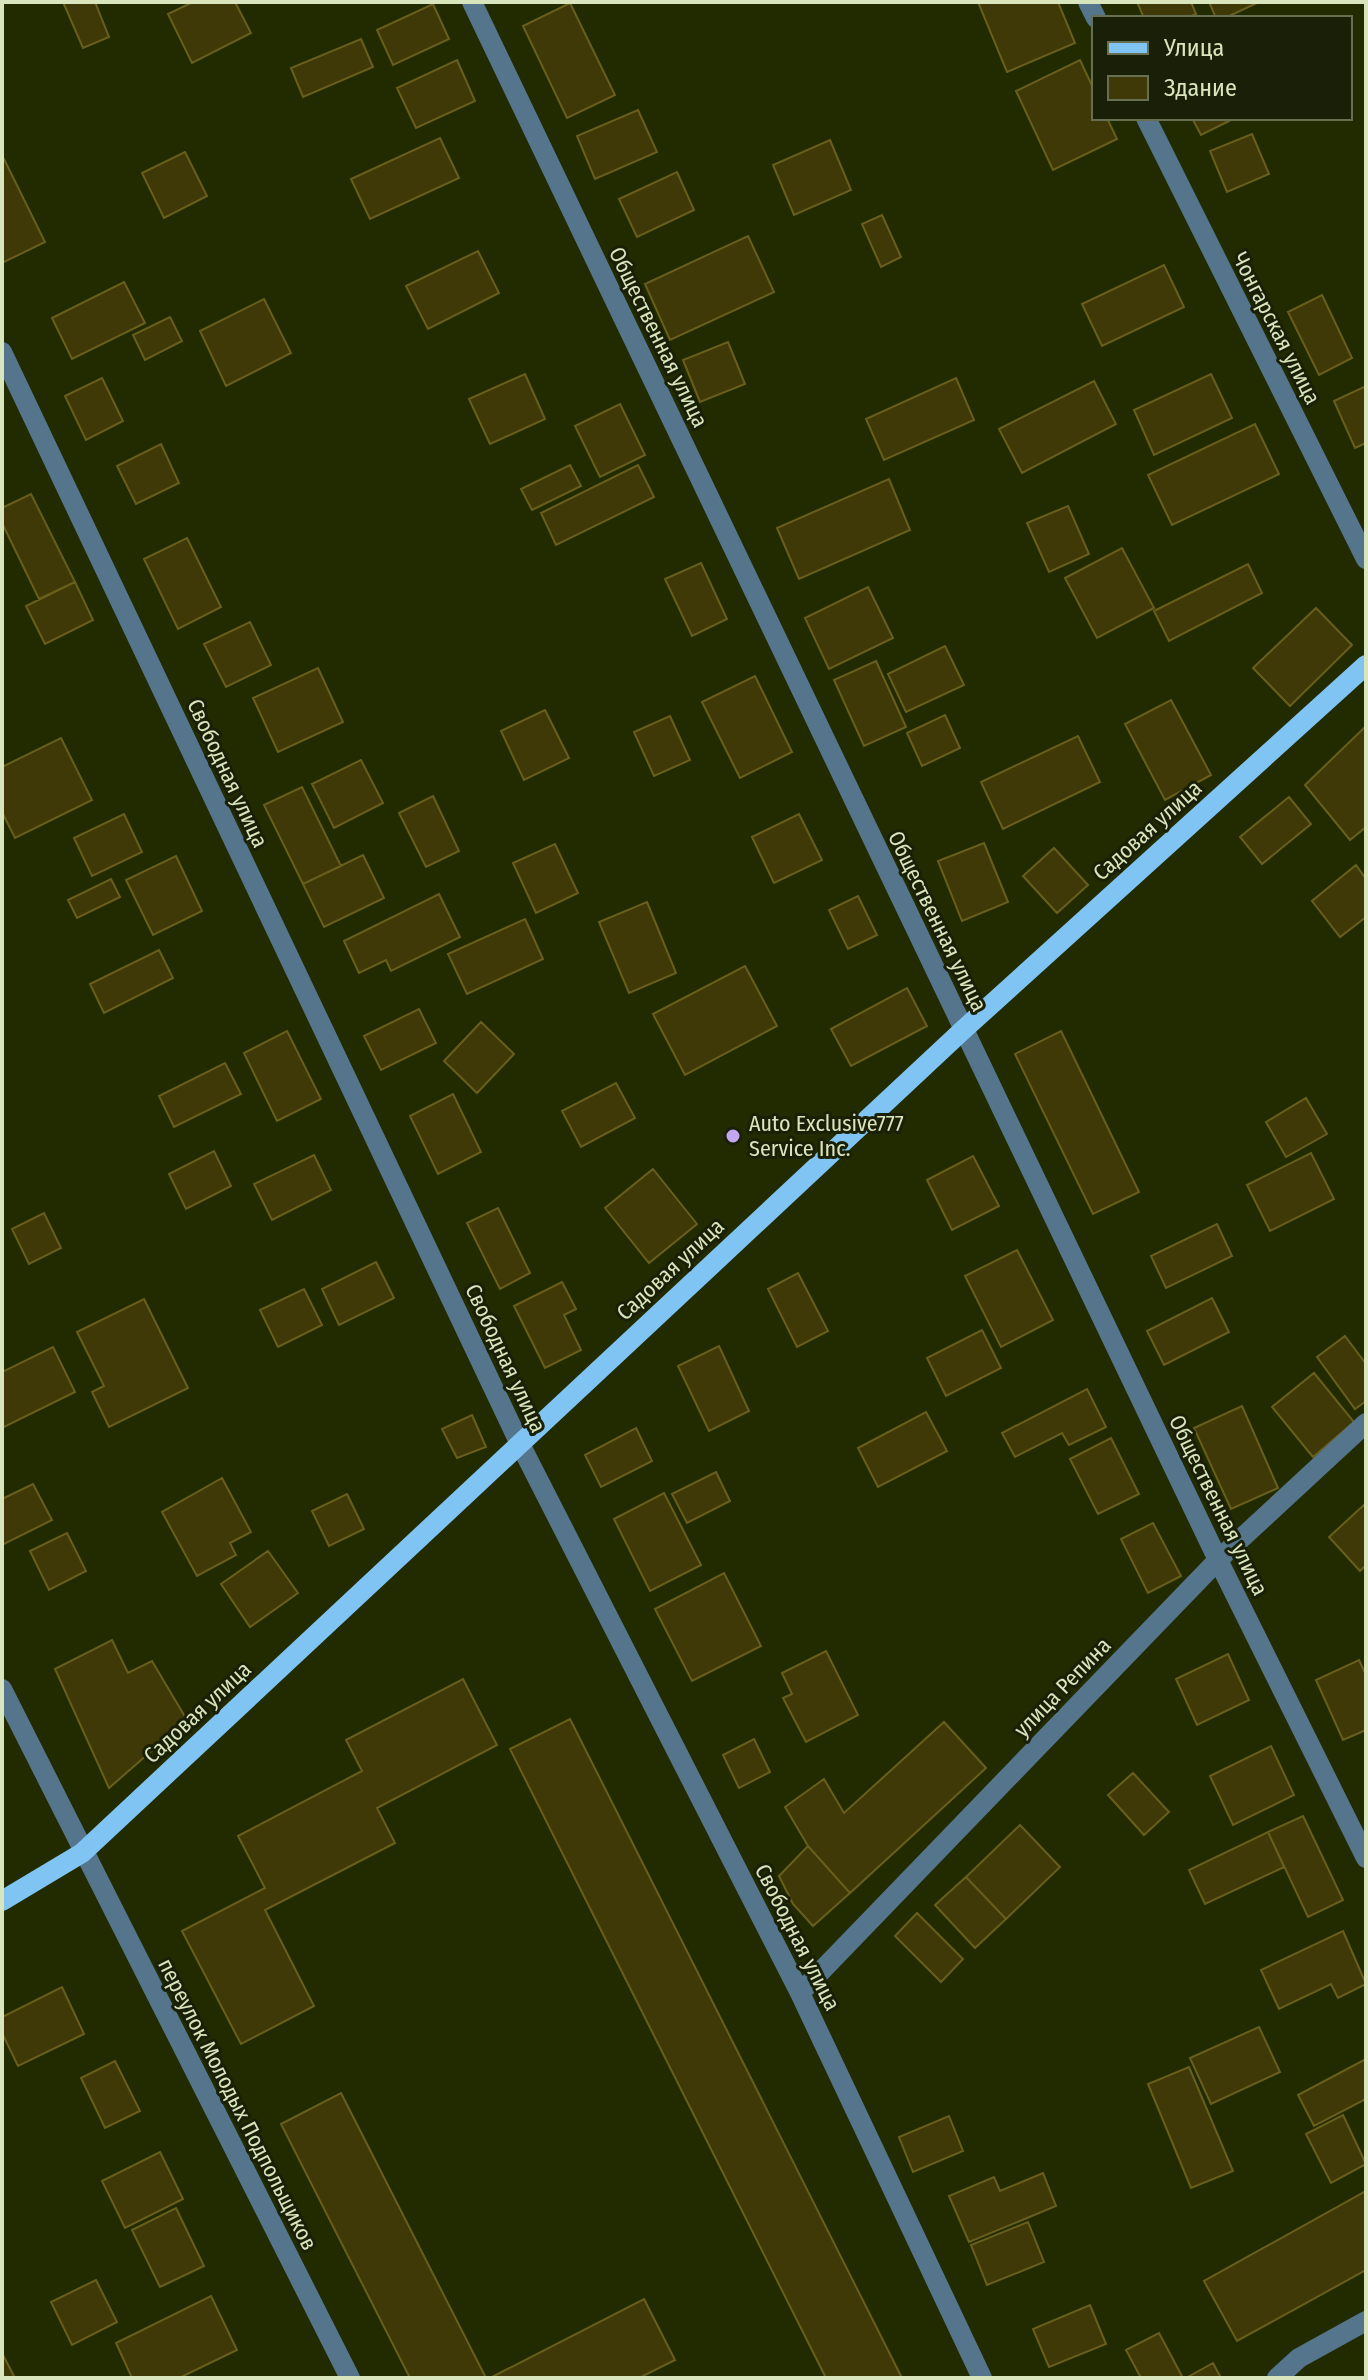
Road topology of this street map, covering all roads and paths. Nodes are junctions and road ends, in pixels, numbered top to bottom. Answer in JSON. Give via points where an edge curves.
{"nodes":[{"id":1,"x":472,"y":2,"type":"edge"},
{"id":2,"x":1147,"y":120,"type":"edge"},
{"id":3,"x":2,"y":352,"type":"edge"},
{"id":4,"x":1366,"y":559,"type":"edge"},
{"id":5,"x":1366,"y":665,"type":"edge"},
{"id":6,"x":963,"y":1030,"type":"junction"},
{"id":7,"x":1366,"y":1423,"type":"edge"},
{"id":8,"x":519,"y":1442,"type":"junction"},
{"id":9,"x":1218,"y":1560,"type":"junction"},
{"id":10,"x":2,"y":1689,"type":"edge"},
{"id":11,"x":82,"y":1853,"type":"junction"},
{"id":12,"x":1366,"y":1858,"type":"edge"},
{"id":13,"x":2,"y":1901,"type":"edge"},
{"id":14,"x":800,"y":1993,"type":"junction"},
{"id":15,"x":1366,"y":2321,"type":"edge"},
{"id":16,"x":350,"y":2378,"type":"edge"},
{"id":17,"x":982,"y":2378,"type":"edge"},
{"id":18,"x":1277,"y":2378,"type":"edge"}],
"edges":[{"from":1,"to":6,"type":"street","name":"Общественная улица"},
{"from":2,"to":4,"type":"street","name":"Чонгарская улица"},
{"from":3,"to":8,"type":"street","name":"Свободная улица"},
{"from":5,"to":6,"type":"main road","name":"Садовая улица"},
{"from":6,"to":8,"type":"main road","name":"Садовая улица"},
{"from":6,"to":9,"type":"street","name":"Общественная улица"},
{"from":7,"to":9,"type":"street","name":"улица Репина"},
{"from":8,"to":11,"type":"main road","name":"Садовая улица"},
{"from":8,"to":14,"type":"street","name":"Свободная улица"},
{"from":9,"to":12,"type":"street","name":"Общественная улица"},
{"from":9,"to":14,"type":"street","name":"улица Репина"},
{"from":10,"to":11,"type":"street","name":"переулок Молодых Подпольщиков"},
{"from":11,"to":13,"type":"main road","name":"Садовая улица"},
{"from":11,"to":16,"type":"street","name":"переулок Молодых Подпольщиков"},
{"from":14,"to":17,"type":"street","name":"Свободная улица"},
{"from":15,"to":18,"type":"street","via":[[1299,2358]]}]}
